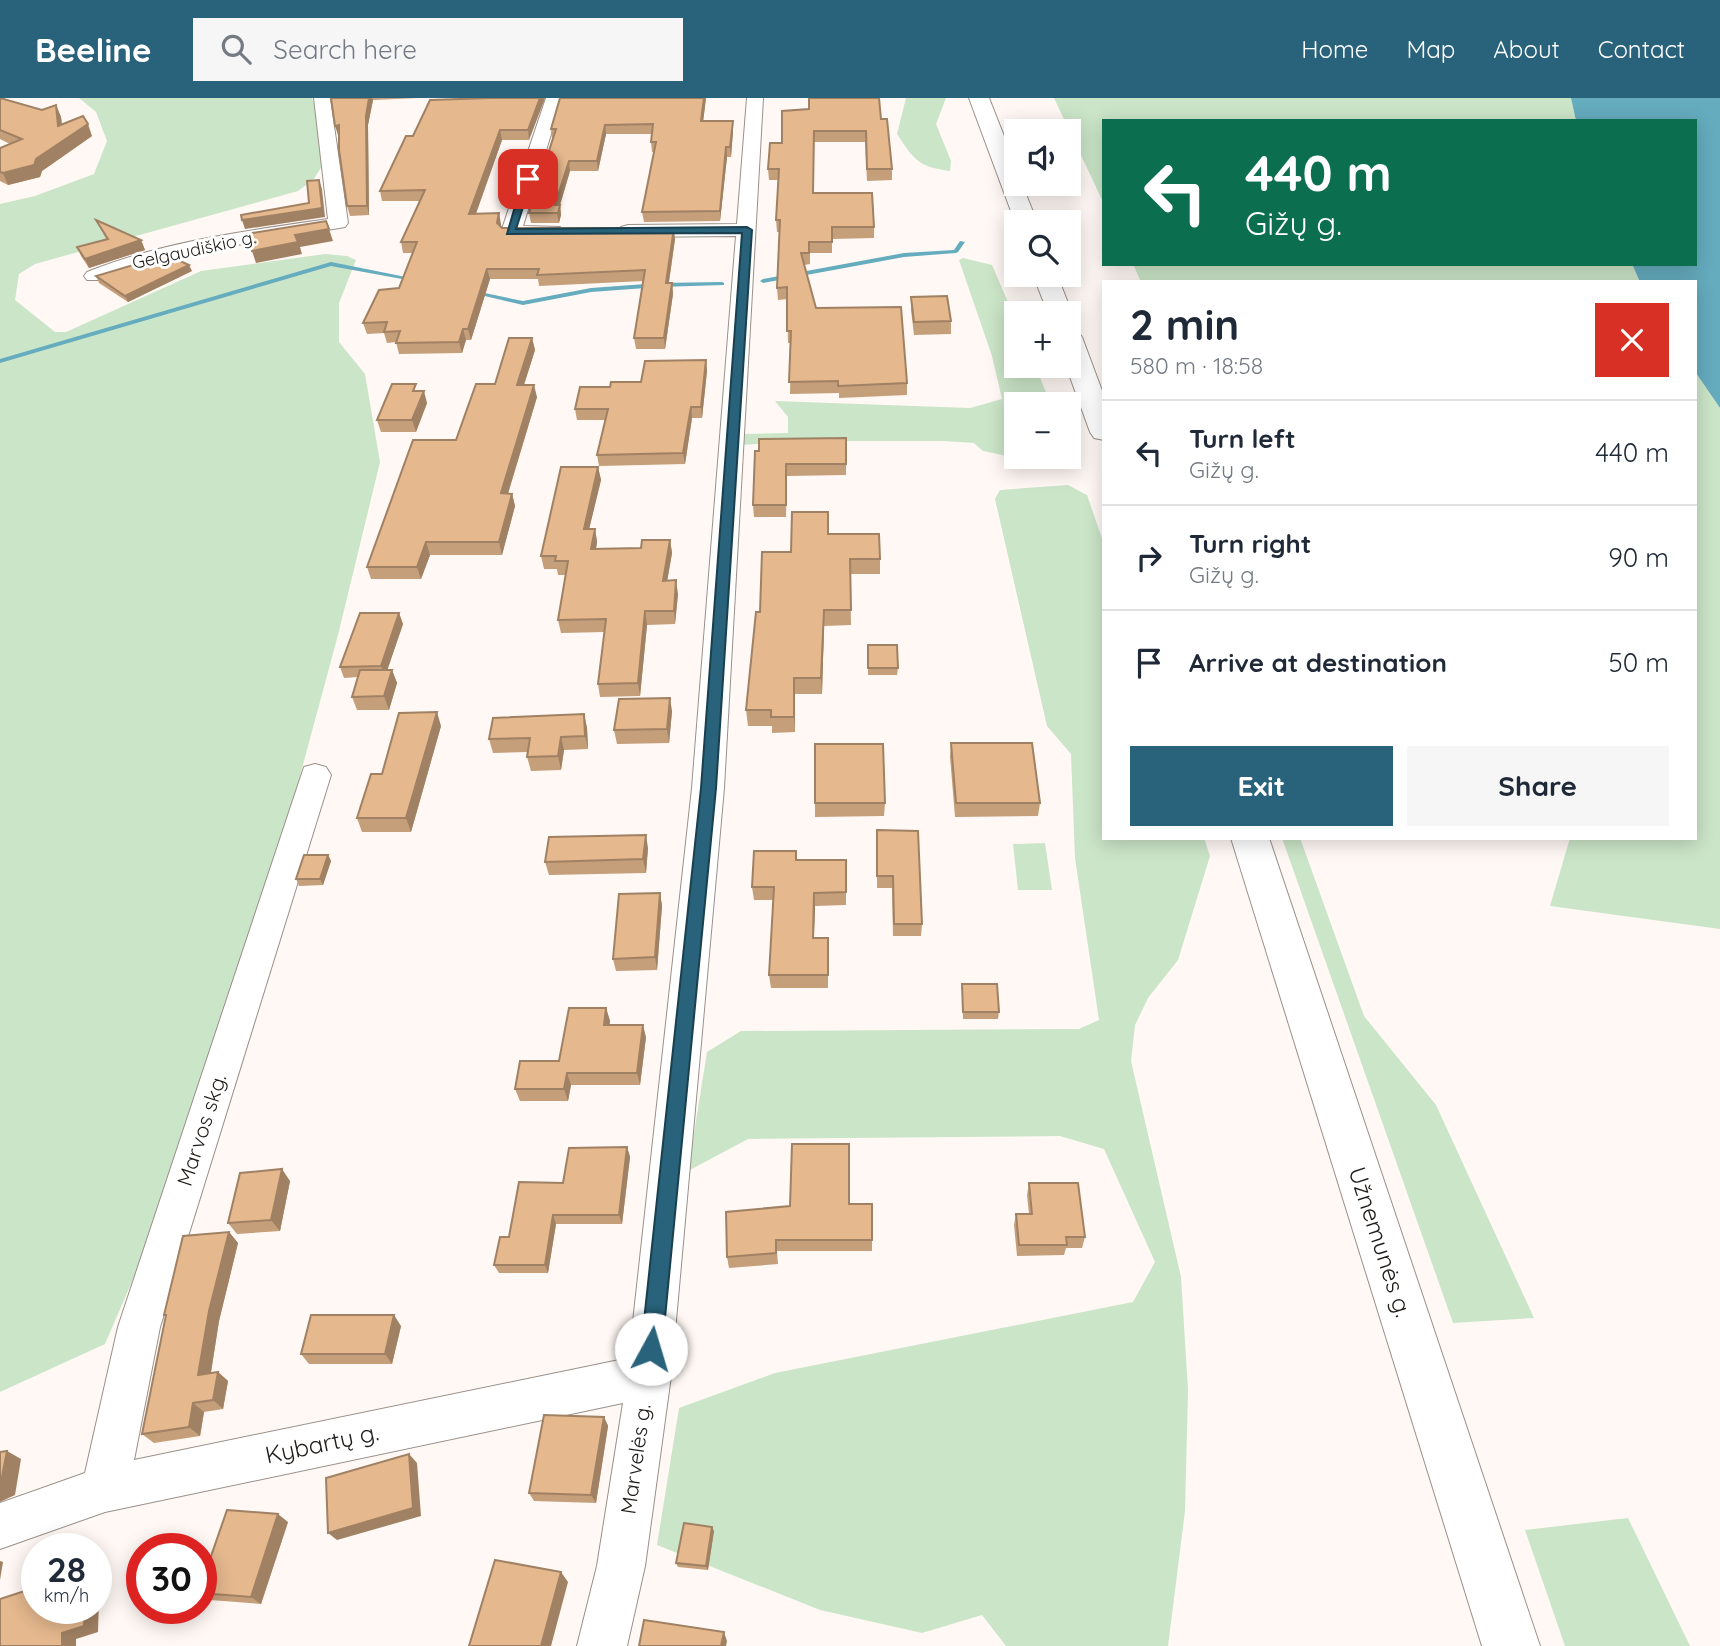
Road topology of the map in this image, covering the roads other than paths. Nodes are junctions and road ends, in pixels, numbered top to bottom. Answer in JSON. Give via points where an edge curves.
{"nodes":[{"id":1,"x":322,"y":98,"type":"edge"},
{"id":2,"x":554,"y":98,"type":"edge"},
{"id":3,"x":755,"y":98,"type":"edge"},
{"id":4,"x":979,"y":98,"type":"edge"},
{"id":5,"x":1021,"y":210,"type":"edge"},
{"id":6,"x":747,"y":230,"type":"junction"},
{"id":7,"x":566,"y":231,"type":"edge"},
{"id":8,"x":608,"y":231,"type":"edge"},
{"id":9,"x":94,"y":276,"type":"edge"},
{"id":10,"x":1081,"y":370,"type":"edge"},
{"id":11,"x":1102,"y":427,"type":"edge"},
{"id":12,"x":315,"y":775,"type":"dead end"},
{"id":13,"x":1251,"y":840,"type":"edge"},
{"id":14,"x":649,"y":1376,"type":"junction"},
{"id":15,"x":105,"y":1489,"type":"junction"},
{"id":16,"x":0,"y":1526,"type":"edge"},
{"id":17,"x":602,"y":1646,"type":"edge"},
{"id":18,"x":1511,"y":1646,"type":"edge"}],
"edges":[{"from":1,"to":9,"type":"street","name":"Gelgaudiškio g.","via":[[338,223],[196,246]]},
{"from":2,"to":7,"type":"street","via":[[511,232]]},
{"from":3,"to":6,"type":"street","name":"Marvelės g."},
{"from":4,"to":5,"type":"main road"},
{"from":6,"to":8,"type":"street"},
{"from":6,"to":14,"type":"street","name":"Marvelės g.","via":[[708,788]]},
{"from":10,"to":11,"type":"main road"},
{"from":12,"to":15,"type":"street","name":"Marvos skg.","via":[[139,1327]]},
{"from":13,"to":18,"type":"main road","name":"Užnemunės g."},
{"from":14,"to":15,"type":"street","name":"Kybartų g."},
{"from":14,"to":17,"type":"street","name":"Marvelės g.","via":[[621,1566]]},
{"from":15,"to":16,"type":"street","name":"Kybartų g."}]}
